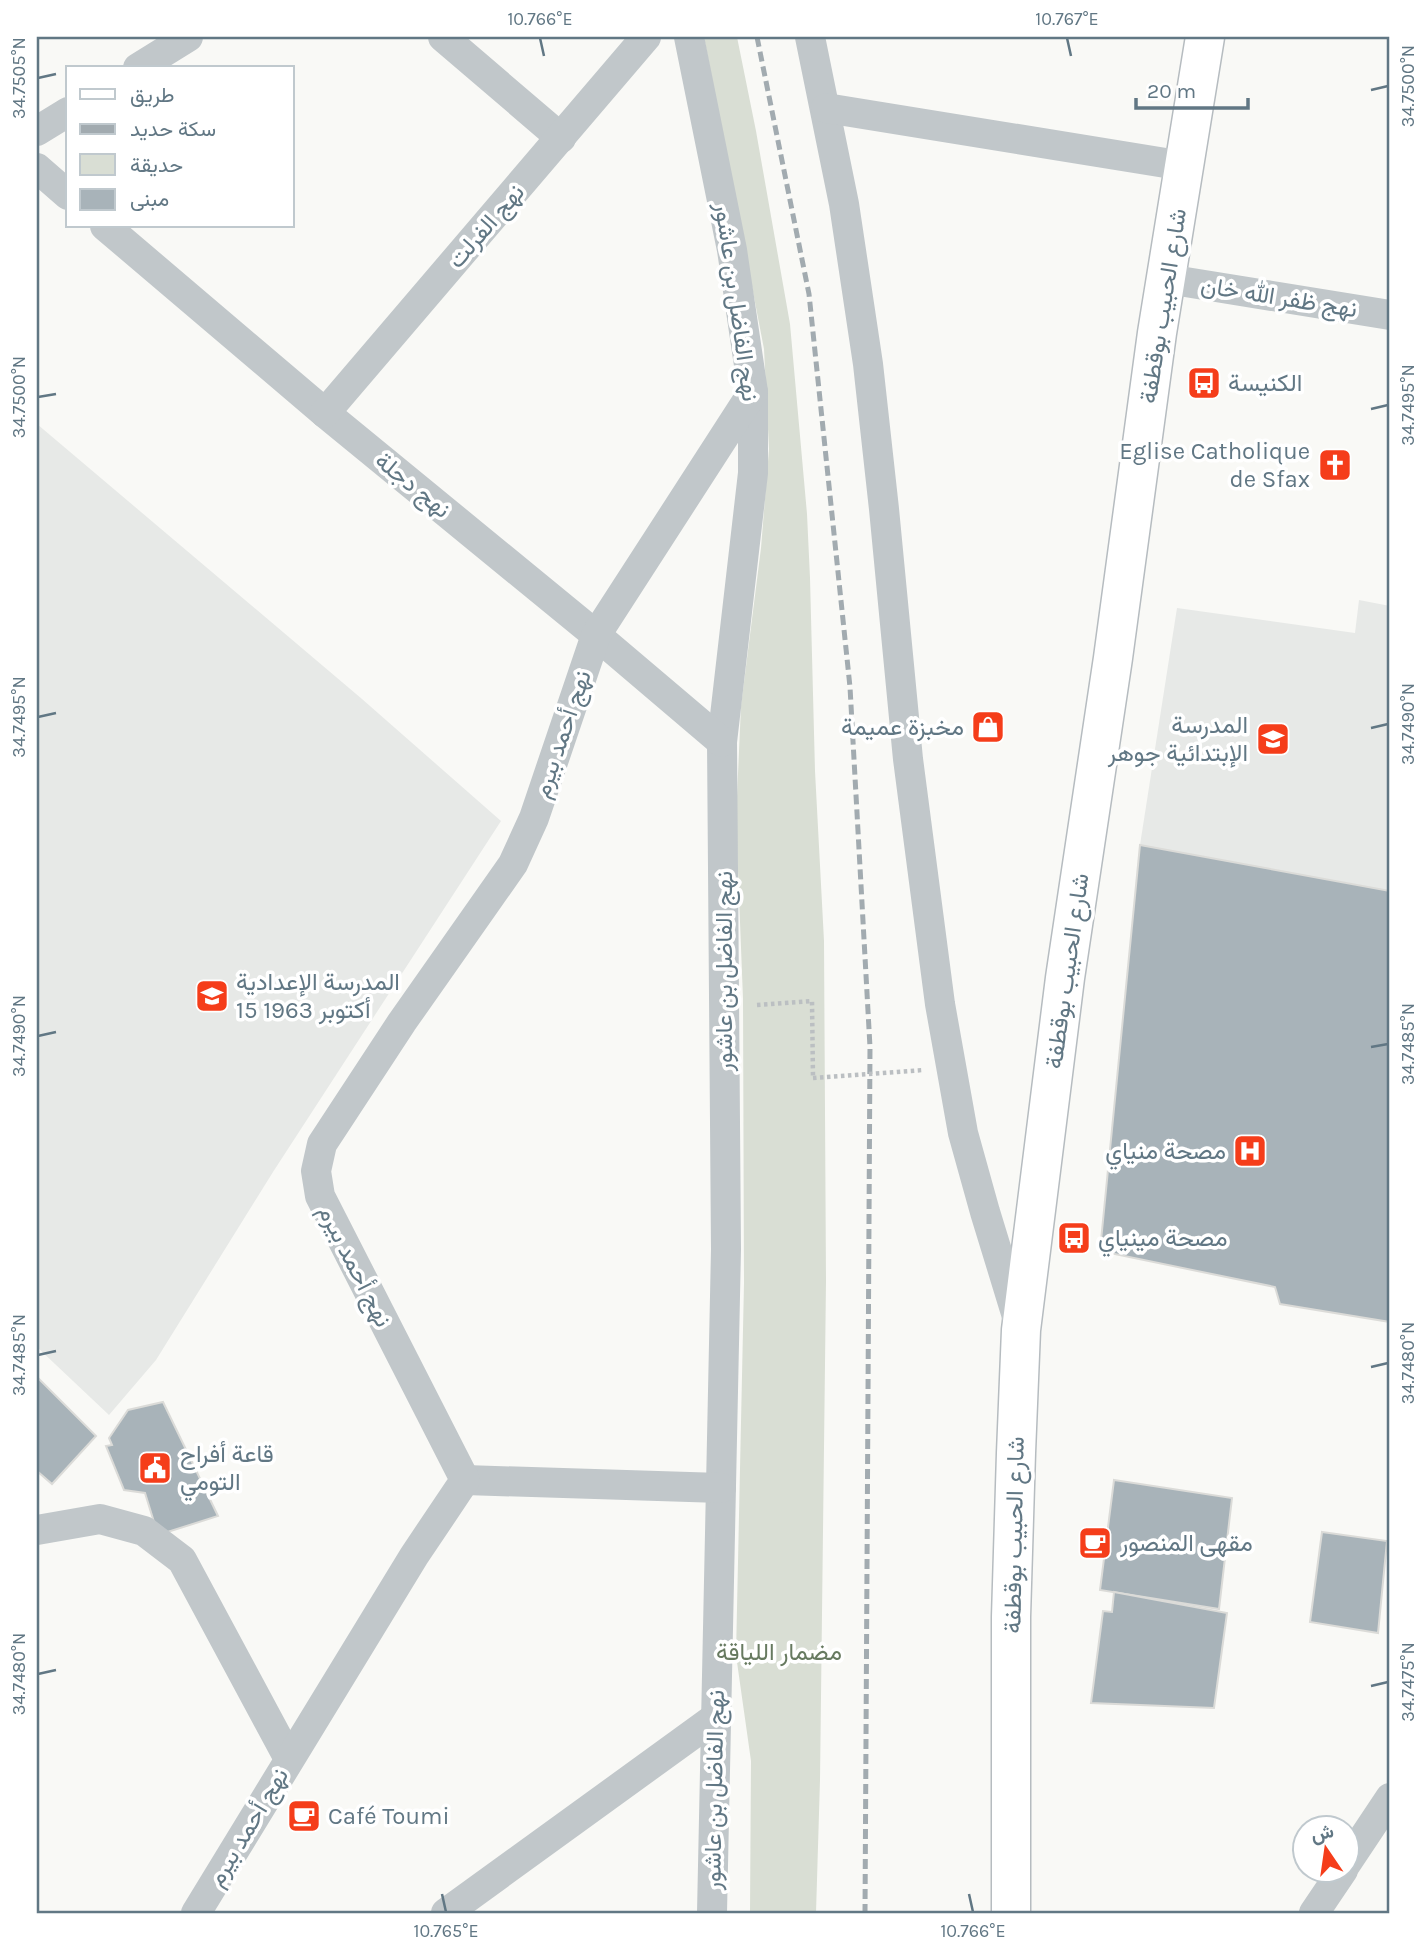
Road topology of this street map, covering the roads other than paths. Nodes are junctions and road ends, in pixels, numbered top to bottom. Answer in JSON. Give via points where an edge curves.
{"nodes":[{"id":1,"x":188,"y":37,"type":"edge"},
{"id":2,"x":443,"y":37,"type":"edge"},
{"id":3,"x":646,"y":37,"type":"edge"},
{"id":4,"x":690,"y":37,"type":"edge"},
{"id":5,"x":1205,"y":37,"type":"edge"},
{"id":6,"x":813,"y":40,"type":"edge"},
{"id":7,"x":141,"y":66,"type":"edge"},
{"id":8,"x":826,"y":108,"type":"junction"},
{"id":9,"x":66,"y":113,"type":"edge"},
{"id":10,"x":37,"y":131,"type":"edge"},
{"id":11,"x":561,"y":138,"type":"junction"},
{"id":12,"x":1184,"y":166,"type":"junction"},
{"id":13,"x":37,"y":168,"type":"edge"},
{"id":14,"x":66,"y":193,"type":"edge"},
{"id":15,"x":107,"y":228,"type":"edge"},
{"id":16,"x":1167,"y":279,"type":"junction"},
{"id":17,"x":1390,"y":315,"type":"edge"},
{"id":18,"x":753,"y":392,"type":"junction"},
{"id":19,"x":325,"y":413,"type":"junction"},
{"id":20,"x":596,"y":635,"type":"junction"},
{"id":21,"x":722,"y":742,"type":"junction"},
{"id":22,"x":1021,"y":1330,"type":"junction"},
{"id":23,"x":465,"y":1480,"type":"junction"},
{"id":24,"x":721,"y":1488,"type":"junction"},
{"id":25,"x":37,"y":1530,"type":"edge"},
{"id":26,"x":715,"y":1718,"type":"junction"},
{"id":27,"x":289,"y":1759,"type":"junction"},
{"id":28,"x":1390,"y":1798,"type":"edge"},
{"id":29,"x":1360,"y":1843,"type":"edge"},
{"id":30,"x":1334,"y":1884,"type":"edge"},
{"id":31,"x":203,"y":1910,"type":"edge"},
{"id":32,"x":446,"y":1913,"type":"edge"},
{"id":33,"x":712,"y":1913,"type":"edge"},
{"id":34,"x":1012,"y":1913,"type":"edge"},
{"id":35,"x":1314,"y":1913,"type":"edge"}],
"edges":[{"from":1,"to":7,"type":"street"},
{"from":2,"to":11,"type":"street"},
{"from":3,"to":11,"type":"street","name":"نهج الفرلت"},
{"from":4,"to":18,"type":"street","name":"نهج الفاضل بن عاشور","via":[[732,250]]},
{"from":5,"to":12,"type":"main road","name":"شارع الحبيب بوقطفة"},
{"from":6,"to":8,"type":"street"},
{"from":8,"to":12,"type":"street"},
{"from":8,"to":22,"type":"street","via":[[868,364],[908,759],[940,1004],[963,1133]]},
{"from":9,"to":10,"type":"street"},
{"from":11,"to":19,"type":"street","name":"نهج الفرلت"},
{"from":12,"to":16,"type":"main road","name":"شارع الحبيب بوقطفة"},
{"from":13,"to":14,"type":"street"},
{"from":15,"to":19,"type":"street","name":"نهج دجلة"},
{"from":16,"to":17,"type":"street","name":"نهج ظفر الله خان"},
{"from":16,"to":22,"type":"main road","name":"شارع الحبيب بوقطفة","via":[[1065,978]]},
{"from":18,"to":20,"type":"street","name":"نهج أحمد بيرم"},
{"from":18,"to":21,"type":"street","name":"نهج الفاضل بن عاشور","via":[[752,473]]},
{"from":19,"to":20,"type":"street","name":"نهج دجلة"},
{"from":20,"to":21,"type":"street","name":"نهج دجلة"},
{"from":20,"to":23,"type":"street","name":"نهج أحمد بيرم","via":[[534,818],[513,864],[322,1144],[316,1171],[320,1196]]},
{"from":21,"to":24,"type":"street","name":"نهج الفاضل بن عاشور","via":[[726,1249]]},
{"from":22,"to":34,"type":"main road","name":"شارع الحبيب بوقطفة","via":[[1011,1616]]},
{"from":23,"to":24,"type":"street"},
{"from":23,"to":27,"type":"street","name":"نهج أحمد بيرم"},
{"from":24,"to":26,"type":"street","name":"نهج الفاضل بن عاشور"},
{"from":25,"to":27,"type":"street","via":[[100,1519],[144,1531],[182,1560]]},
{"from":26,"to":32,"type":"street"},
{"from":26,"to":33,"type":"street","name":"نهج الفاضل بن عاشور"},
{"from":27,"to":31,"type":"street","name":"نهج أحمد بيرم"},
{"from":28,"to":29,"type":"street"},
{"from":30,"to":35,"type":"street"}]}
